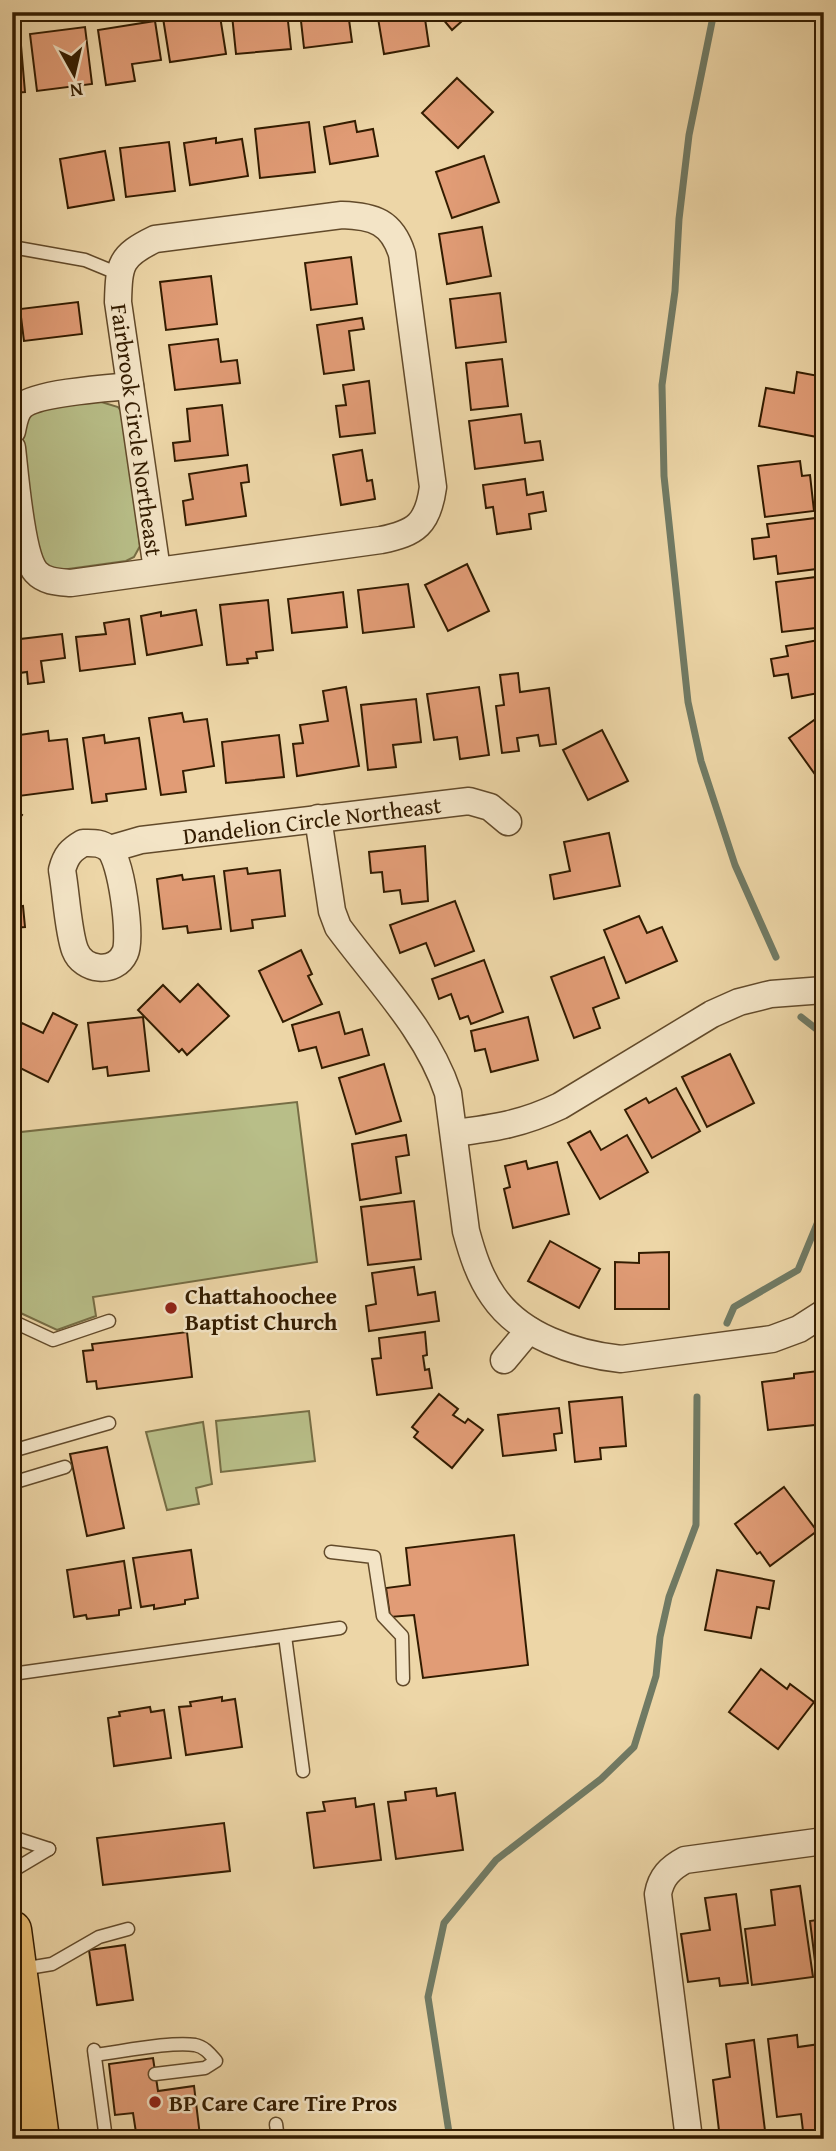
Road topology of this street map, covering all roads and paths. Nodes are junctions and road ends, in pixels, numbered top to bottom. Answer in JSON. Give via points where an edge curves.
{"nodes":[{"id":1,"x":12,"y":247,"type":"edge"},
{"id":2,"x":119,"y":274,"type":"junction"},
{"id":3,"x":130,"y":386,"type":"junction"},
{"id":4,"x":12,"y":431,"type":"edge"},
{"id":5,"x":12,"y":448,"type":"edge"},
{"id":6,"x":15,"y":498,"type":"edge"},
{"id":7,"x":157,"y":570,"type":"junction"},
{"id":8,"x":318,"y":818,"type":"junction"},
{"id":9,"x":508,"y":822,"type":"dead end"},
{"id":10,"x":110,"y":849,"type":"dead end"},
{"id":11,"x":824,"y":990,"type":"edge"},
{"id":12,"x":454,"y":1133,"type":"junction"},
{"id":13,"x":824,"y":1313,"type":"edge"},
{"id":14,"x":12,"y":1321,"type":"edge"},
{"id":15,"x":109,"y":1321,"type":"dead end"},
{"id":16,"x":529,"y":1330,"type":"junction"},
{"id":17,"x":504,"y":1360,"type":"dead end"},
{"id":18,"x":109,"y":1423,"type":"dead end"},
{"id":19,"x":12,"y":1451,"type":"edge"},
{"id":20,"x":65,"y":1467,"type":"dead end"},
{"id":21,"x":12,"y":1483,"type":"edge"},
{"id":22,"x":331,"y":1552,"type":"dead end"},
{"id":23,"x":340,"y":1628,"type":"dead end"},
{"id":24,"x":285,"y":1636,"type":"junction"},
{"id":25,"x":12,"y":1674,"type":"edge"},
{"id":26,"x":403,"y":1679,"type":"dead end"},
{"id":27,"x":303,"y":1771,"type":"dead end"},
{"id":28,"x":12,"y":1837,"type":"edge"},
{"id":29,"x":824,"y":1841,"type":"edge"},
{"id":30,"x":12,"y":1871,"type":"edge"},
{"id":31,"x":128,"y":1929,"type":"dead end"},
{"id":32,"x":12,"y":1930,"type":"edge"},
{"id":33,"x":17,"y":1970,"type":"junction"},
{"id":34,"x":155,"y":2074,"type":"dead end"},
{"id":35,"x":276,"y":2124,"type":"dead end"},
{"id":36,"x":40,"y":2139,"type":"edge"},
{"id":37,"x":106,"y":2139,"type":"edge"},
{"id":38,"x":278,"y":2139,"type":"edge"},
{"id":39,"x":689,"y":2139,"type":"edge"}],
"edges":[{"from":1,"to":2,"type":"lane","via":[[85,260]]},
{"from":2,"to":3,"type":"street","name":"Fairbrook Circle Northeast","via":[[118,302]]},
{"from":2,"to":7,"type":"street","name":"Fairbrook Circle Northeast","via":[[134,249],[155,239],[342,215],[367,216],[383,225],[397,238],[402,254],[432,474],[431,505],[424,520],[398,537]]},
{"from":3,"to":4,"type":"street","via":[[36,399],[21,407]]},
{"from":3,"to":7,"type":"street","name":"Fairbrook Circle Northeast"},
{"from":5,"to":6,"type":"street","name":"Fairbrook Circle Northeast"},
{"from":6,"to":7,"type":"street","name":"Fairbrook Circle Northeast","via":[[27,555],[43,577],[71,583]]},
{"from":8,"to":9,"type":"street","name":"Dandelion Circle Northeast","via":[[469,801],[490,807]]},
{"from":8,"to":10,"type":"street","name":"Dandelion Circle Northeast","via":[[141,840]]},
{"from":8,"to":12,"type":"street","via":[[338,928],[427,1047],[448,1093]]},
{"from":11,"to":12,"type":"street","via":[[739,1002],[535,1118]]},
{"from":12,"to":16,"type":"street","via":[[466,1231],[480,1275],[509,1314]]},
{"from":13,"to":16,"type":"street","via":[[772,1339],[621,1359],[573,1350]]},
{"from":14,"to":15,"type":"lane","via":[[53,1340]]},
{"from":16,"to":17,"type":"street"},
{"from":18,"to":19,"type":"lane"},
{"from":20,"to":21,"type":"lane"},
{"from":22,"to":26,"type":"lane","via":[[374,1557],[383,1616],[402,1636]]},
{"from":23,"to":24,"type":"lane"},
{"from":24,"to":25,"type":"lane"},
{"from":24,"to":27,"type":"lane"},
{"from":28,"to":30,"type":"lane","via":[[49,1849]]},
{"from":29,"to":39,"type":"street","via":[[685,1860],[660,1884]]},
{"from":31,"to":33,"type":"lane","via":[[99,1937],[52,1965]]},
{"from":32,"to":33,"type":"main road"},
{"from":33,"to":36,"type":"main road"},
{"from":34,"to":37,"type":"lane","via":[[205,2068],[216,2062],[206,2050],[184,2045],[95,2053],[105,2081]]},
{"from":35,"to":38,"type":"lane"}]}
